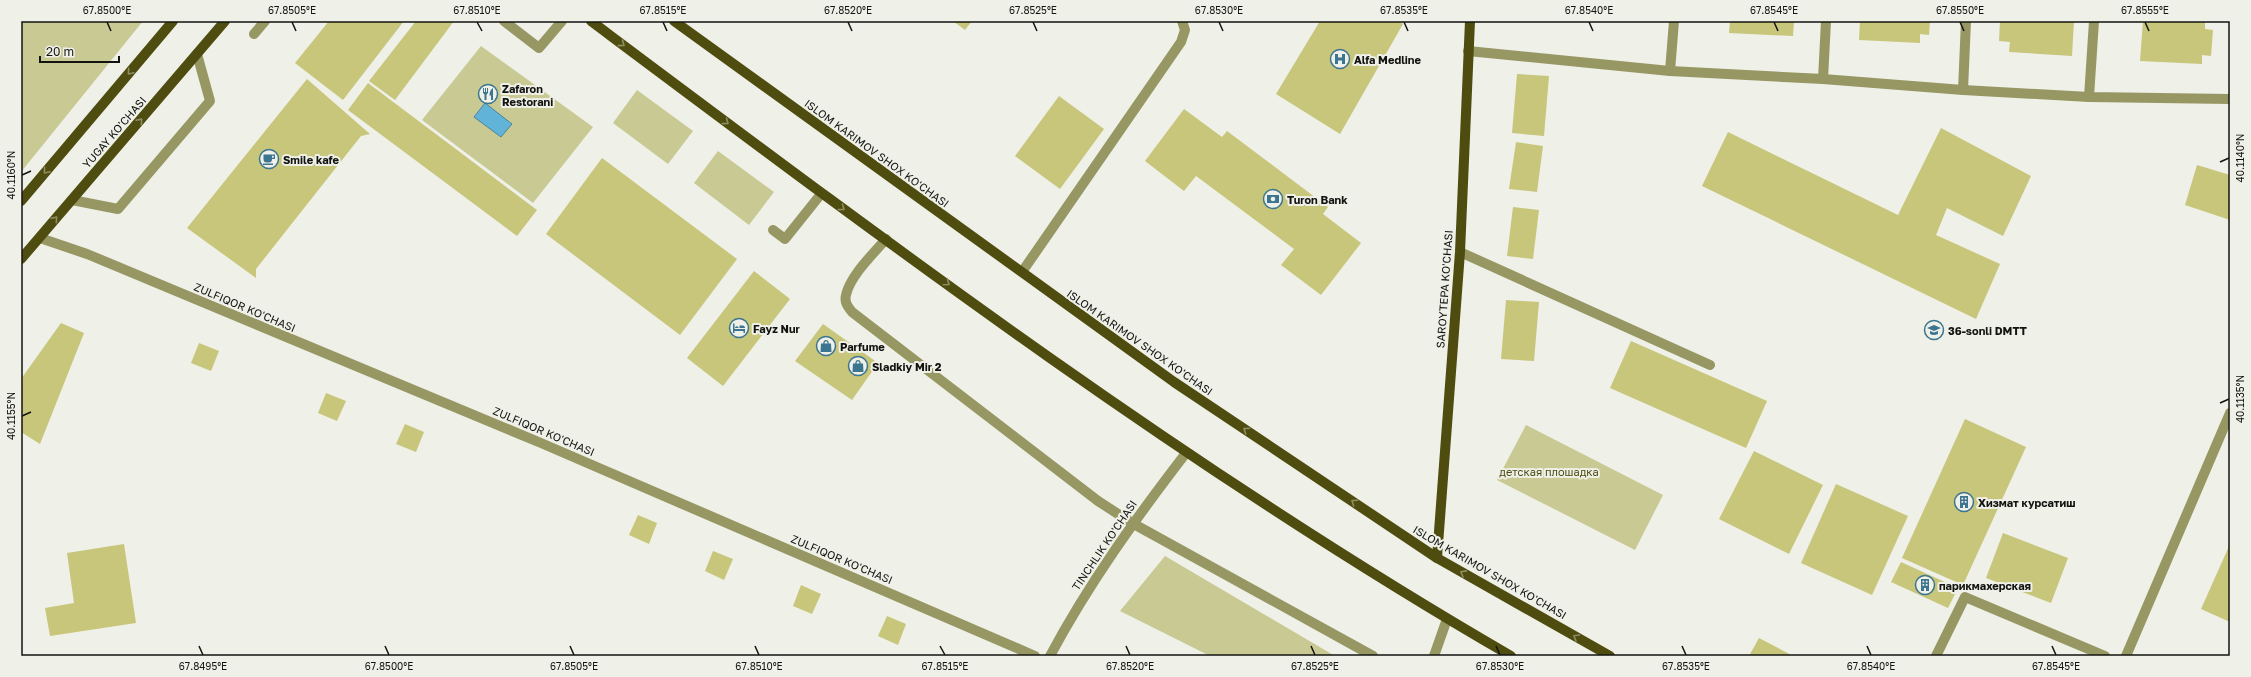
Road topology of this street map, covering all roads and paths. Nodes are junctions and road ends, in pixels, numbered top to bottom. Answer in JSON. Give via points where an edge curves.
{"nodes":[{"id":1,"x":174,"y":21,"type":"edge"},
{"id":2,"x":225,"y":21,"type":"edge"},
{"id":3,"x":265,"y":21,"type":"edge"},
{"id":4,"x":504,"y":21,"type":"edge"},
{"id":5,"x":562,"y":21,"type":"edge"},
{"id":6,"x":590,"y":21,"type":"edge"},
{"id":7,"x":674,"y":21,"type":"edge"},
{"id":8,"x":1182,"y":21,"type":"edge"},
{"id":9,"x":1470,"y":21,"type":"edge"},
{"id":10,"x":1674,"y":21,"type":"edge"},
{"id":11,"x":1826,"y":21,"type":"edge"},
{"id":12,"x":1966,"y":21,"type":"edge"},
{"id":13,"x":2094,"y":21,"type":"edge"},
{"id":14,"x":254,"y":34,"type":"dead end"},
{"id":15,"x":1468,"y":51,"type":"junction"},
{"id":16,"x":197,"y":54,"type":"junction"},
{"id":17,"x":1670,"y":71,"type":"junction"},
{"id":18,"x":1823,"y":79,"type":"junction"},
{"id":19,"x":1962,"y":90,"type":"junction"},
{"id":20,"x":2089,"y":97,"type":"junction"},
{"id":21,"x":2230,"y":99,"type":"edge"},
{"id":22,"x":821,"y":194,"type":"junction"},
{"id":23,"x":72,"y":200,"type":"junction"},
{"id":24,"x":21,"y":201,"type":"edge"},
{"id":25,"x":773,"y":230,"type":"dead end"},
{"id":26,"x":40,"y":238,"type":"junction"},
{"id":27,"x":886,"y":240,"type":"junction"},
{"id":28,"x":1460,"y":252,"type":"junction"},
{"id":29,"x":21,"y":260,"type":"edge"},
{"id":30,"x":1022,"y":272,"type":"junction"},
{"id":31,"x":1710,"y":365,"type":"dead end"},
{"id":32,"x":2230,"y":413,"type":"edge"},
{"id":33,"x":1186,"y":453,"type":"junction"},
{"id":34,"x":1132,"y":523,"type":"junction"},
{"id":35,"x":1437,"y":558,"type":"junction"},
{"id":36,"x":1447,"y":619,"type":"junction"},
{"id":37,"x":1035,"y":656,"type":"edge"},
{"id":38,"x":1050,"y":656,"type":"edge"},
{"id":39,"x":1373,"y":656,"type":"edge"},
{"id":40,"x":1434,"y":656,"type":"edge"},
{"id":41,"x":1511,"y":656,"type":"edge"},
{"id":42,"x":1610,"y":656,"type":"edge"},
{"id":43,"x":1936,"y":656,"type":"edge"},
{"id":44,"x":2105,"y":656,"type":"edge"},
{"id":45,"x":2126,"y":656,"type":"edge"}],
"edges":[{"from":1,"to":24,"type":"main road","one_way":true},
{"from":2,"to":16,"type":"main road","name":"YUGAY KO'CHASI"},
{"from":3,"to":14,"type":"street"},
{"from":4,"to":5,"type":"street","via":[[539,48]]},
{"from":6,"to":22,"type":"main road","one_way":true},
{"from":7,"to":30,"type":"main road","name":"ISLOM KARIMOV SHOX KO'CHASI"},
{"from":8,"to":30,"type":"street","via":[[1185,30],[1181,42]]},
{"from":9,"to":15,"type":"main road","name":"SAROYTEPA KO'CHASI"},
{"from":10,"to":17,"type":"street"},
{"from":11,"to":18,"type":"street"},
{"from":12,"to":19,"type":"street"},
{"from":13,"to":20,"type":"street"},
{"from":15,"to":17,"type":"street"},
{"from":15,"to":28,"type":"main road","name":"SAROYTEPA KO'CHASI"},
{"from":23,"to":16,"type":"main road","name":"YUGAY KO'CHASI","one_way":true},
{"from":16,"to":23,"type":"street","via":[[210,101],[118,209]]},
{"from":17,"to":18,"type":"street"},
{"from":18,"to":19,"type":"street"},
{"from":19,"to":20,"type":"street"},
{"from":20,"to":21,"type":"street"},
{"from":22,"to":25,"type":"street","via":[[785,239]]},
{"from":22,"to":27,"type":"main road","one_way":true},
{"from":26,"to":23,"type":"main road","name":"YUGAY KO'CHASI","one_way":true},
{"from":26,"to":29,"type":"main road","name":"YUGAY KO'CHASI"},
{"from":26,"to":37,"type":"street","name":"ZULFIQOR KO'CHASI","via":[[87,254],[541,443]]},
{"from":27,"to":33,"type":"main road","one_way":true},
{"from":27,"to":34,"type":"street","via":[[860,269],[846,295],[846,302],[852,312],[1092,496]]},
{"from":28,"to":31,"type":"street"},
{"from":28,"to":35,"type":"main road","name":"SAROYTEPA KO'CHASI"},
{"from":35,"to":30,"type":"main road","name":"ISLOM KARIMOV SHOX KO'CHASI","one_way":true,"via":[[1174,382]]},
{"from":32,"to":45,"type":"street"},
{"from":33,"to":34,"type":"street","name":"TINCHLIK KO'CHASI"},
{"from":33,"to":36,"type":"main road"},
{"from":34,"to":38,"type":"street","name":"TINCHLIK KO'CHASI","via":[[1076,608]]},
{"from":34,"to":39,"type":"street"},
{"from":42,"to":35,"type":"main road","name":"ISLOM KARIMOV SHOX KO'CHASI","one_way":true},
{"from":36,"to":40,"type":"street"},
{"from":36,"to":41,"type":"main road"},
{"from":43,"to":44,"type":"street","via":[[1965,597]]}]}
